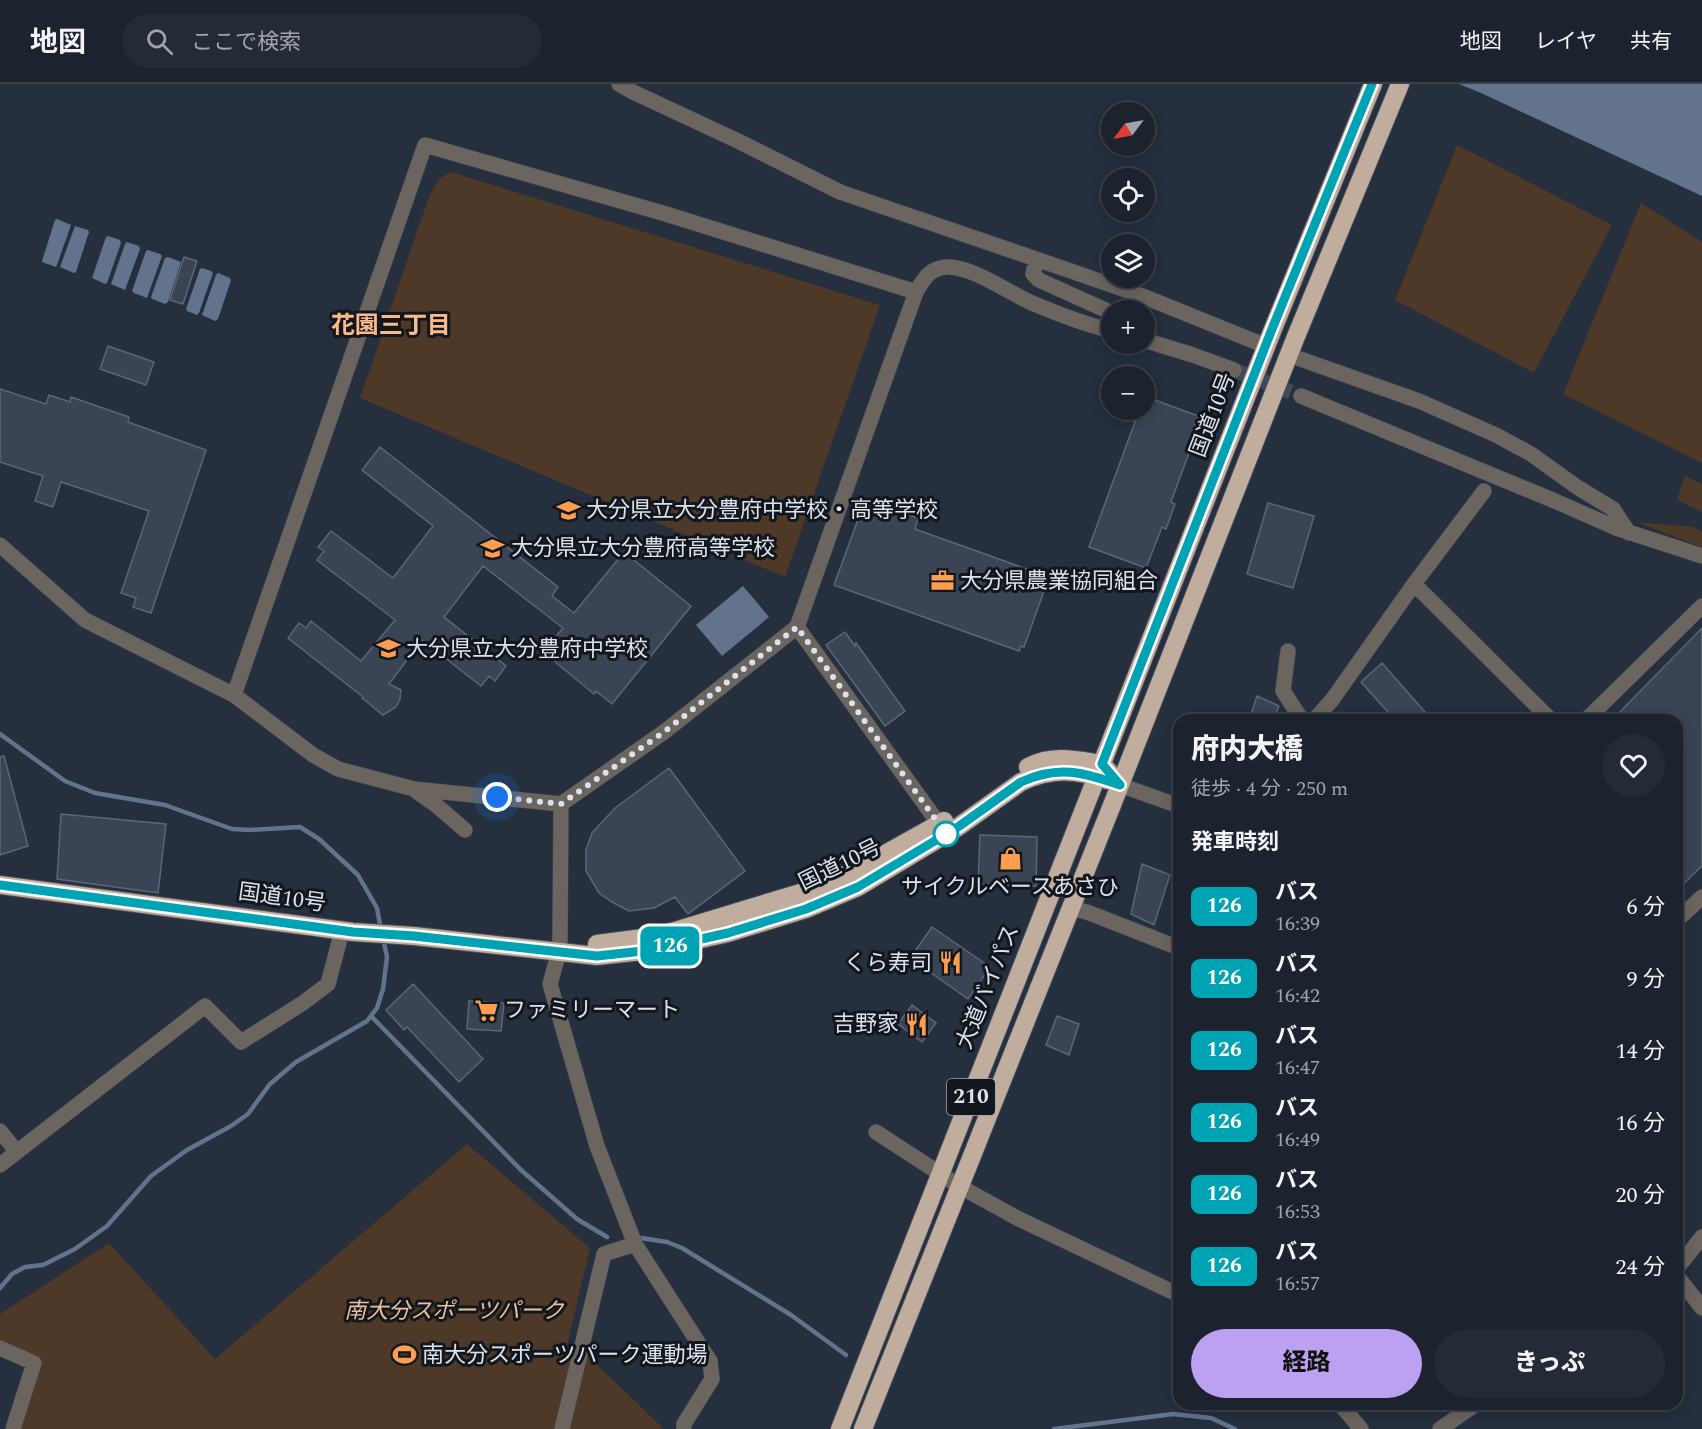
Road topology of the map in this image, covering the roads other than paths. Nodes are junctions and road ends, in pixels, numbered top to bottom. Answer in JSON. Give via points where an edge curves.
{"nodes":[{"id":1,"x":619,"y":84,"type":"edge"},
{"id":2,"x":1372,"y":84,"type":"edge"},
{"id":3,"x":1400,"y":84,"type":"edge"},
{"id":4,"x":1039,"y":260,"type":"junction"},
{"id":5,"x":916,"y":292,"type":"junction"},
{"id":6,"x":1101,"y":308,"type":"edge"},
{"id":7,"x":1101,"y":328,"type":"edge"},
{"id":8,"x":1269,"y":338,"type":"junction"},
{"id":9,"x":1155,"y":342,"type":"edge"},
{"id":10,"x":1292,"y":347,"type":"junction"},
{"id":11,"x":1234,"y":370,"type":"tunnel mouth"},
{"id":12,"x":1301,"y":396,"type":"tunnel mouth"},
{"id":13,"x":1484,"y":491,"type":"dead end"},
{"id":14,"x":1629,"y":532,"type":"junction"},
{"id":15,"x":0,"y":545,"type":"edge"},
{"id":16,"x":1702,"y":556,"type":"edge"},
{"id":17,"x":1414,"y":584,"type":"junction"},
{"id":18,"x":1702,"y":606,"type":"edge"},
{"id":19,"x":797,"y":627,"type":"junction"},
{"id":20,"x":1288,"y":651,"type":"dead end"},
{"id":21,"x":234,"y":695,"type":"junction"},
{"id":22,"x":1298,"y":714,"type":"edge"},
{"id":23,"x":1319,"y":714,"type":"edge"},
{"id":24,"x":1545,"y":714,"type":"edge"},
{"id":25,"x":1592,"y":714,"type":"edge"},
{"id":26,"x":1100,"y":770,"type":"junction"},
{"id":27,"x":1120,"y":785,"type":"junction"},
{"id":28,"x":414,"y":789,"type":"junction"},
{"id":29,"x":561,"y":804,"type":"junction"},
{"id":30,"x":1173,"y":804,"type":"edge"},
{"id":31,"x":939,"y":824,"type":"junction"},
{"id":32,"x":465,"y":830,"type":"dead end"},
{"id":33,"x":0,"y":885,"type":"edge"},
{"id":34,"x":1702,"y":897,"type":"edge"},
{"id":35,"x":1070,"y":908,"type":"junction"},
{"id":36,"x":1683,"y":914,"type":"edge"},
{"id":37,"x":348,"y":931,"type":"junction"},
{"id":38,"x":1173,"y":946,"type":"edge"},
{"id":39,"x":559,"y":952,"type":"junction"},
{"id":40,"x":0,"y":1131,"type":"edge"},
{"id":41,"x":876,"y":1132,"type":"dead end"},
{"id":42,"x":16,"y":1152,"type":"junction"},
{"id":43,"x":0,"y":1165,"type":"edge"},
{"id":44,"x":940,"y":1174,"type":"junction"},
{"id":45,"x":959,"y":1186,"type":"junction"},
{"id":46,"x":1702,"y":1238,"type":"edge"},
{"id":47,"x":635,"y":1244,"type":"junction"},
{"id":48,"x":1683,"y":1261,"type":"edge"},
{"id":49,"x":1683,"y":1284,"type":"edge"},
{"id":50,"x":1173,"y":1292,"type":"edge"},
{"id":51,"x":1702,"y":1308,"type":"edge"},
{"id":52,"x":0,"y":1348,"type":"edge"},
{"id":53,"x":1345,"y":1410,"type":"edge"},
{"id":54,"x":1467,"y":1410,"type":"edge"},
{"id":55,"x":12,"y":1429,"type":"edge"},
{"id":56,"x":562,"y":1429,"type":"edge"},
{"id":57,"x":684,"y":1429,"type":"edge"},
{"id":58,"x":840,"y":1429,"type":"edge"},
{"id":59,"x":863,"y":1429,"type":"edge"},
{"id":60,"x":1361,"y":1429,"type":"edge"},
{"id":61,"x":1440,"y":1429,"type":"edge"}],
"edges":[{"from":1,"to":4,"type":"street","via":[[840,192]]},
{"from":2,"to":8,"type":"highway","name":"国道10号"},
{"from":3,"to":10,"type":"highway"},
{"from":4,"to":6,"type":"street","via":[[1033,274],[1039,280]]},
{"from":4,"to":8,"type":"street"},
{"from":5,"to":7,"type":"street","via":[[925,276],[934,270],[959,267],[1031,303]]},
{"from":5,"to":19,"type":"street"},
{"from":5,"to":21,"type":"street","via":[[666,214],[425,145]]},
{"from":8,"to":26,"type":"highway","name":"国道10号"},
{"from":9,"to":11,"type":"street"},
{"from":10,"to":14,"type":"street","via":[[1496,435],[1531,454],[1613,509]]},
{"from":10,"to":27,"type":"highway"},
{"from":12,"to":14,"type":"street"},
{"from":13,"to":17,"type":"street"},
{"from":14,"to":16,"type":"street"},
{"from":15,"to":21,"type":"street","via":[[85,620]]},
{"from":17,"to":23,"type":"street"},
{"from":17,"to":24,"type":"street"},
{"from":18,"to":25,"type":"street"},
{"from":19,"to":29,"type":"street","via":[[664,732]]},
{"from":19,"to":31,"type":"street"},
{"from":20,"to":22,"type":"street","via":[[1283,691]]},
{"from":21,"to":28,"type":"street","via":[[313,756],[338,769]]},
{"from":26,"to":27,"type":"highway","name":"国道10号"},
{"from":26,"to":31,"type":"highway","name":"国道10号","via":[[1058,758],[1035,763]]},
{"from":26,"to":39,"type":"highway","name":"国道10号","via":[[1061,771],[1021,782],[958,827],[858,887],[806,909],[728,933],[652,950],[597,956]]},
{"from":26,"to":44,"type":"highway","name":"大道バイパス","number":"210"},
{"from":27,"to":30,"type":"street"},
{"from":27,"to":35,"type":"highway","name":"大道バイパス","number":"210"},
{"from":28,"to":29,"type":"street"},
{"from":28,"to":32,"type":"street"},
{"from":29,"to":39,"type":"street"},
{"from":31,"to":39,"type":"highway","name":"国道10号","via":[[851,873],[800,893],[658,936]]},
{"from":33,"to":37,"type":"highway","name":"国道10号"},
{"from":34,"to":36,"type":"street"},
{"from":35,"to":38,"type":"street"},
{"from":35,"to":45,"type":"highway","name":"大道バイパス","number":"210"},
{"from":37,"to":39,"type":"highway","name":"国道10号"},
{"from":37,"to":42,"type":"street","via":[[328,984],[303,1003],[241,1042],[205,1006]]},
{"from":39,"to":47,"type":"street","via":[[550,984],[597,1146]]},
{"from":40,"to":42,"type":"street"},
{"from":41,"to":44,"type":"street"},
{"from":42,"to":43,"type":"street"},
{"from":44,"to":45,"type":"street"},
{"from":44,"to":58,"type":"highway","name":"大道バイパス","number":"210"},
{"from":45,"to":50,"type":"street"},
{"from":45,"to":59,"type":"highway","name":"大道バイパス","number":"210"},
{"from":46,"to":48,"type":"street"},
{"from":47,"to":56,"type":"street","via":[[604,1254]]},
{"from":47,"to":57,"type":"street","via":[[710,1360],[711,1379]]},
{"from":49,"to":51,"type":"street"},
{"from":52,"to":55,"type":"street","via":[[34,1363]]},
{"from":53,"to":60,"type":"street"},
{"from":54,"to":61,"type":"street"}]}
